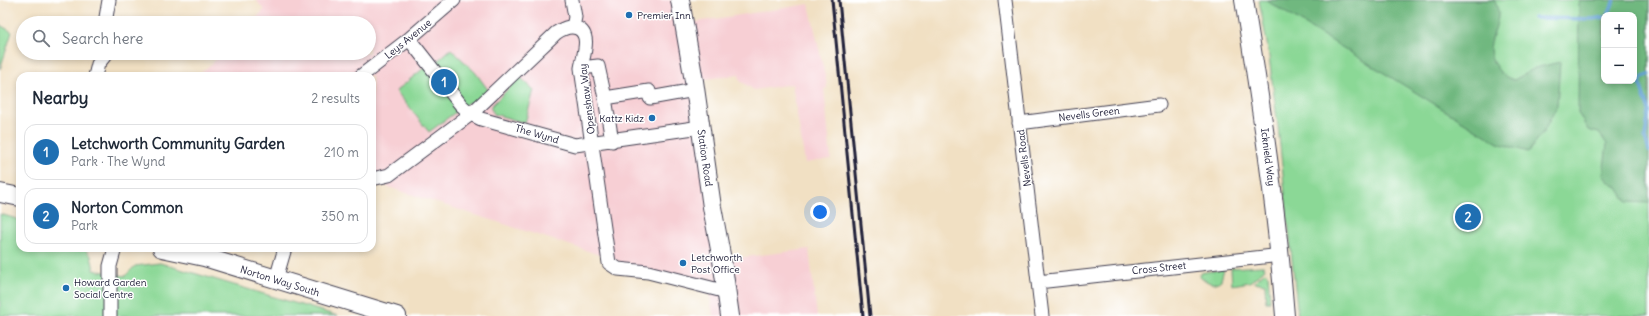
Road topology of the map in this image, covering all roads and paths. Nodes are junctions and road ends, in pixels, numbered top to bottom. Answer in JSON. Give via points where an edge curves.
{"nodes":[{"id":1,"x":109,"y":0,"type":"edge"},
{"id":2,"x":454,"y":0,"type":"edge"},
{"id":3,"x":572,"y":0,"type":"edge"},
{"id":4,"x":680,"y":0,"type":"edge"},
{"id":5,"x":1005,"y":0,"type":"edge"},
{"id":6,"x":1244,"y":0,"type":"edge"},
{"id":7,"x":106,"y":16,"type":"edge"},
{"id":8,"x":573,"y":27,"type":"junction"},
{"id":9,"x":409,"y":39,"type":"junction"},
{"id":10,"x":101,"y":60,"type":"edge"},
{"id":11,"x":581,"y":68,"type":"junction"},
{"id":12,"x":96,"y":72,"type":"edge"},
{"id":13,"x":366,"y":72,"type":"edge"},
{"id":14,"x":696,"y":90,"type":"junction"},
{"id":15,"x":605,"y":98,"type":"junction"},
{"id":16,"x":1159,"y":105,"type":"dead end"},
{"id":17,"x":470,"y":114,"type":"junction"},
{"id":18,"x":1020,"y":123,"type":"junction"},
{"id":19,"x":701,"y":127,"type":"junction"},
{"id":20,"x":612,"y":141,"type":"junction"},
{"id":21,"x":593,"y":143,"type":"junction"},
{"id":22,"x":376,"y":178,"type":"edge"},
{"id":23,"x":0,"y":193,"type":"edge"},
{"id":24,"x":16,"y":196,"type":"edge"},
{"id":25,"x":114,"y":252,"type":"edge"},
{"id":26,"x":283,"y":252,"type":"edge"},
{"id":27,"x":202,"y":253,"type":"edge"},
{"id":28,"x":1281,"y":255,"type":"junction"},
{"id":29,"x":276,"y":279,"type":"junction"},
{"id":30,"x":1038,"y":282,"type":"junction"},
{"id":31,"x":727,"y":292,"type":"junction"},
{"id":32,"x":110,"y":316,"type":"edge"},
{"id":33,"x":396,"y":316,"type":"edge"},
{"id":34,"x":730,"y":316,"type":"edge"},
{"id":35,"x":1042,"y":316,"type":"edge"},
{"id":36,"x":1285,"y":316,"type":"edge"}],
"edges":[{"from":1,"to":7,"type":"street"},
{"from":2,"to":9,"type":"street","name":"Leys Avenue"},
{"from":3,"to":8,"type":"street","via":[[575,17]]},
{"from":4,"to":14,"type":"street","name":"Station Road"},
{"from":5,"to":18,"type":"street","name":"Nevells Road"},
{"from":6,"to":28,"type":"street","name":"Icknield Way"},
{"from":8,"to":11,"type":"street","name":"Openshaw Way","via":[[582,31],[585,36]]},
{"from":8,"to":17,"type":"street","via":[[556,33]]},
{"from":9,"to":13,"type":"street","name":"Leys Avenue"},
{"from":9,"to":17,"type":"street","name":"The Wynd"},
{"from":10,"to":12,"type":"street"},
{"from":11,"to":15,"type":"street","via":[[598,66]]},
{"from":11,"to":21,"type":"street","name":"Openshaw Way"},
{"from":14,"to":15,"type":"street","via":[[650,98],[649,92]]},
{"from":14,"to":19,"type":"street","name":"Station Road"},
{"from":15,"to":20,"type":"street"},
{"from":16,"to":18,"type":"street","name":"Nevells Green"},
{"from":17,"to":21,"type":"street","name":"The Wynd","via":[[575,145]]},
{"from":17,"to":22,"type":"street","via":[[389,174]]},
{"from":18,"to":30,"type":"street","name":"Nevells Road"},
{"from":19,"to":20,"type":"street","name":"The Wynd"},
{"from":19,"to":31,"type":"street","name":"Station Road"},
{"from":20,"to":21,"type":"street","name":"The Wynd"},
{"from":21,"to":31,"type":"street","name":"Openshaw Way","via":[[609,263],[618,269],[648,272]]},
{"from":23,"to":24,"type":"street"},
{"from":25,"to":32,"type":"street","via":[[110,266]]},
{"from":26,"to":29,"type":"street"},
{"from":27,"to":29,"type":"street","name":"Norton Way South"},
{"from":28,"to":30,"type":"street","name":"Cross Street"},
{"from":28,"to":36,"type":"street","name":"Icknield Way"},
{"from":29,"to":33,"type":"street","name":"Norton Way South"},
{"from":30,"to":35,"type":"street","name":"Nevells Road"},
{"from":31,"to":34,"type":"street","name":"Station Road"}]}
